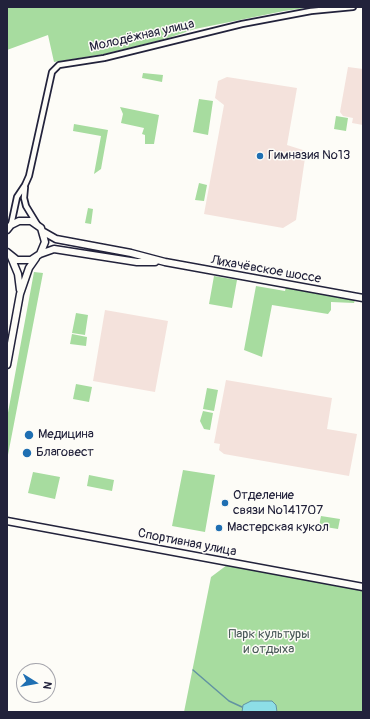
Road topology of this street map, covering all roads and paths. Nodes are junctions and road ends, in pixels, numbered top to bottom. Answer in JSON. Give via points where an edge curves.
{"nodes":[{"id":1,"x":353,"y":7,"type":"edge"},
{"id":2,"x":25,"y":185,"type":"junction"},
{"id":3,"x":9,"y":227,"type":"edge"},
{"id":4,"x":41,"y":228,"type":"junction"},
{"id":5,"x":8,"y":252,"type":"edge"},
{"id":6,"x":38,"y":256,"type":"junction"},
{"id":7,"x":165,"y":262,"type":"junction"},
{"id":8,"x":20,"y":294,"type":"junction"},
{"id":9,"x":363,"y":296,"type":"edge"},
{"id":10,"x":7,"y":365,"type":"edge"},
{"id":11,"x":7,"y":521,"type":"edge"},
{"id":12,"x":363,"y":587,"type":"edge"}],
"edges":[{"from":1,"to":2,"type":"street","name":"Молодёжная улица","via":[[311,11],[242,24],[104,58],[59,65],[52,72]]},
{"from":2,"to":3,"type":"street","name":"Молодёжная улица","via":[[17,197]]},
{"from":2,"to":4,"type":"street","name":"Молодёжная улица","via":[[26,206]]},
{"from":3,"to":4,"type":"main road","name":"Лихачёвское шоссе","via":[[23,220],[32,221]]},
{"from":4,"to":6,"type":"main road","via":[[45,242]]},
{"from":4,"to":7,"type":"main road","name":"Лихачёвское шоссе","via":[[56,239]]},
{"from":5,"to":6,"type":"main road","name":"Лихачёвское шоссе","via":[[22,261]]},
{"from":5,"to":8,"type":"main road","via":[[18,274]]},
{"from":6,"to":7,"type":"main road","name":"Лихачёвское шоссе","via":[[54,248],[137,262]]},
{"from":6,"to":8,"type":"main road","via":[[30,268]]},
{"from":7,"to":9,"type":"main road","name":"Лихачёвское шоссе"},
{"from":8,"to":10,"type":"main road"},
{"from":11,"to":12,"type":"main road","name":"Спортивная улица"}]}
